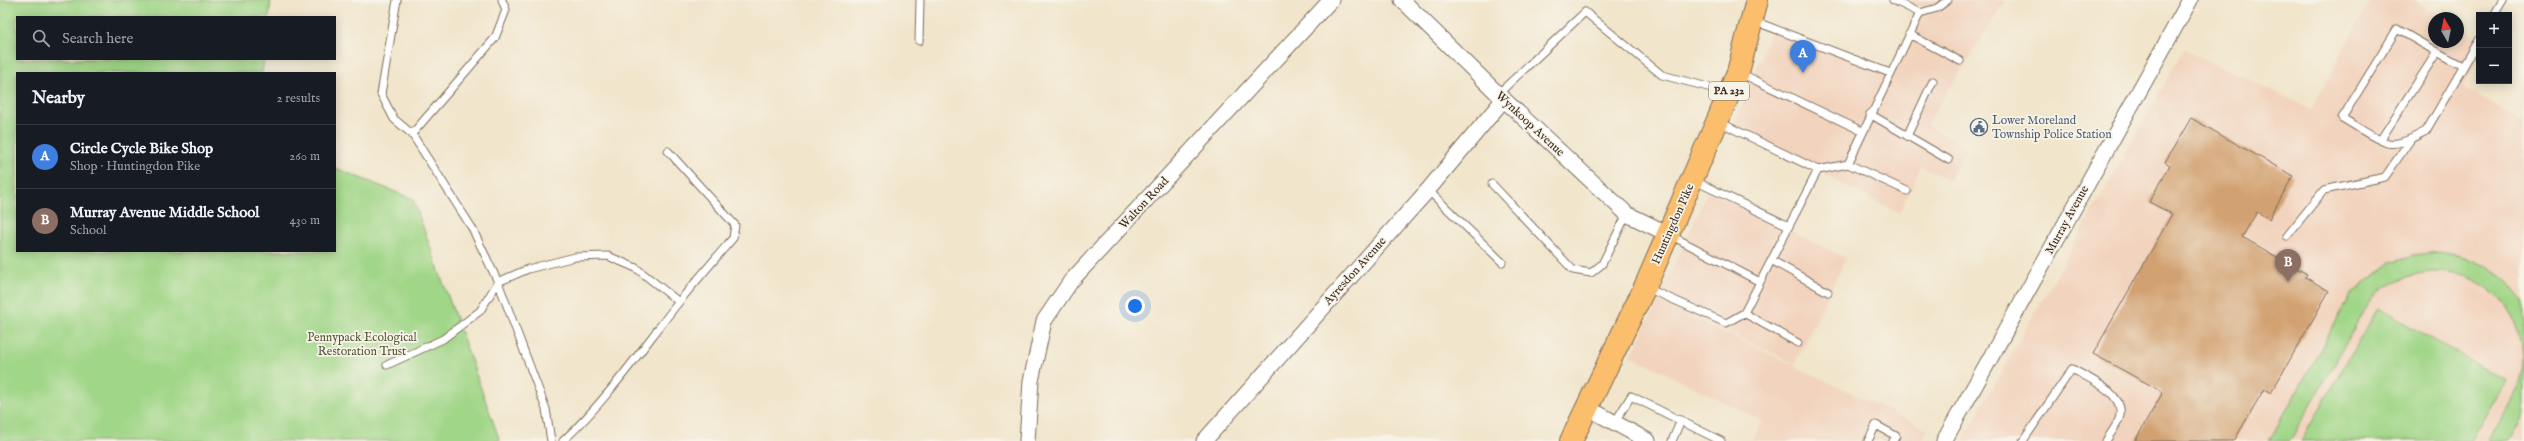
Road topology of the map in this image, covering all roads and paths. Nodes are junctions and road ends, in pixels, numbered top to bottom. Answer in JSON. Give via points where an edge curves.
{"nodes":[{"id":1,"x":397,"y":0,"type":"edge"},
{"id":2,"x":502,"y":0,"type":"edge"},
{"id":3,"x":920,"y":0,"type":"edge"},
{"id":4,"x":1331,"y":0,"type":"edge"},
{"id":5,"x":1402,"y":0,"type":"edge"},
{"id":6,"x":1893,"y":0,"type":"edge"},
{"id":7,"x":1948,"y":0,"type":"edge"},
{"id":8,"x":2190,"y":0,"type":"edge"},
{"id":9,"x":2503,"y":0,"type":"edge"},
{"id":10,"x":1755,"y":10,"type":"edge"},
{"id":11,"x":2496,"y":12,"type":"edge"},
{"id":12,"x":1920,"y":13,"type":"junction"},
{"id":13,"x":1909,"y":34,"type":"junction"},
{"id":14,"x":919,"y":41,"type":"dead end"},
{"id":15,"x":2476,"y":45,"type":"edge"},
{"id":16,"x":2437,"y":52,"type":"junction"},
{"id":17,"x":1960,"y":61,"type":"dead end"},
{"id":18,"x":2463,"y":66,"type":"junction"},
{"id":19,"x":1738,"y":72,"type":"junction"},
{"id":20,"x":1890,"y":73,"type":"junction"},
{"id":21,"x":1933,"y":81,"type":"dead end"},
{"id":22,"x":1729,"y":92,"type":"junction"},
{"id":23,"x":1501,"y":96,"type":"junction"},
{"id":24,"x":1870,"y":114,"type":"junction"},
{"id":25,"x":1717,"y":122,"type":"junction"},
{"id":26,"x":1862,"y":130,"type":"junction"},
{"id":27,"x":412,"y":134,"type":"junction"},
{"id":28,"x":1908,"y":136,"type":"junction"},
{"id":29,"x":2381,"y":139,"type":"junction"},
{"id":30,"x":2411,"y":139,"type":"junction"},
{"id":31,"x":668,"y":151,"type":"dead end"},
{"id":32,"x":1950,"y":160,"type":"dead end"},
{"id":33,"x":1848,"y":164,"type":"junction"},
{"id":34,"x":1818,"y":170,"type":"junction"},
{"id":35,"x":1693,"y":180,"type":"junction"},
{"id":36,"x":1492,"y":184,"type":"dead end"},
{"id":37,"x":1428,"y":190,"type":"junction"},
{"id":38,"x":1907,"y":191,"type":"dead end"},
{"id":39,"x":1628,"y":214,"type":"junction"},
{"id":40,"x":1789,"y":226,"type":"junction"},
{"id":41,"x":1668,"y":234,"type":"junction"},
{"id":42,"x":2287,"y":236,"type":"dead end"},
{"id":43,"x":1771,"y":260,"type":"junction"},
{"id":44,"x":1502,"y":262,"type":"dead end"},
{"id":45,"x":498,"y":282,"type":"junction"},
{"id":46,"x":1760,"y":282,"type":"junction"},
{"id":47,"x":1645,"y":287,"type":"junction"},
{"id":48,"x":1828,"y":292,"type":"dead end"},
{"id":49,"x":679,"y":302,"type":"junction"},
{"id":50,"x":1744,"y":313,"type":"junction"},
{"id":51,"x":1798,"y":343,"type":"dead end"},
{"id":52,"x":387,"y":365,"type":"dead end"},
{"id":53,"x":1588,"y":408,"type":"junction"},
{"id":54,"x":1681,"y":420,"type":"junction"},
{"id":55,"x":1615,"y":422,"type":"junction"},
{"id":56,"x":551,"y":441,"type":"edge"},
{"id":57,"x":563,"y":441,"type":"edge"},
{"id":58,"x":1027,"y":441,"type":"edge"},
{"id":59,"x":1204,"y":441,"type":"edge"},
{"id":60,"x":1571,"y":441,"type":"edge"},
{"id":61,"x":1648,"y":441,"type":"edge"},
{"id":62,"x":1672,"y":441,"type":"edge"},
{"id":63,"x":1721,"y":441,"type":"edge"},
{"id":64,"x":1868,"y":441,"type":"edge"},
{"id":65,"x":1893,"y":441,"type":"edge"},
{"id":66,"x":1944,"y":441,"type":"edge"},
{"id":67,"x":2023,"y":441,"type":"edge"},
{"id":68,"x":2106,"y":441,"type":"edge"}],
"edges":[{"from":1,"to":27,"type":"lane","via":[[381,94],[394,120]]},
{"from":2,"to":27,"type":"lane","via":[[506,10],[495,38]]},
{"from":3,"to":14,"type":"lane"},
{"from":4,"to":58,"type":"street","name":"Walton Road","via":[[1071,281],[1044,321],[1031,381]]},
{"from":5,"to":23,"type":"street","name":"Wynkoop Avenue"},
{"from":6,"to":12,"type":"lane"},
{"from":7,"to":12,"type":"lane","via":[[1937,8]]},
{"from":8,"to":66,"type":"street","name":"Murray Avenue"},
{"from":9,"to":11,"type":"lane"},
{"from":10,"to":19,"type":"main road","name":"Huntingdon Pike","number":"PA 232"},
{"from":10,"to":20,"type":"lane"},
{"from":12,"to":13,"type":"lane"},
{"from":13,"to":17,"type":"lane"},
{"from":13,"to":20,"type":"lane"},
{"from":15,"to":18,"type":"lane"},
{"from":16,"to":18,"type":"lane"},
{"from":16,"to":29,"type":"lane"},
{"from":16,"to":29,"type":"lane","via":[[2397,29],[2342,118]]},
{"from":18,"to":30,"type":"lane","via":[[2426,131]]},
{"from":19,"to":22,"type":"main road","name":"Huntingdon Pike","number":"PA 232"},
{"from":19,"to":26,"type":"lane"},
{"from":20,"to":24,"type":"lane"},
{"from":21,"to":28,"type":"lane"},
{"from":22,"to":23,"type":"lane","via":[[1662,74],[1585,12]]},
{"from":22,"to":25,"type":"main road","name":"Huntingdon Pike","number":"PA 232"},
{"from":23,"to":37,"type":"street","name":"Ayresdon Avenue"},
{"from":23,"to":39,"type":"street","name":"Wynkoop Avenue"},
{"from":24,"to":26,"type":"lane"},
{"from":24,"to":28,"type":"lane"},
{"from":25,"to":34,"type":"lane"},
{"from":25,"to":35,"type":"main road","name":"Huntingdon Pike","number":"PA 232"},
{"from":26,"to":33,"type":"lane"},
{"from":27,"to":45,"type":"lane","via":[[472,228]]},
{"from":28,"to":32,"type":"lane"},
{"from":29,"to":30,"type":"lane","via":[[2389,144]]},
{"from":30,"to":42,"type":"lane","via":[[2385,177],[2324,190]]},
{"from":31,"to":49,"type":"lane","via":[[735,225],[733,238]]},
{"from":33,"to":34,"type":"lane"},
{"from":33,"to":38,"type":"lane"},
{"from":34,"to":40,"type":"lane"},
{"from":35,"to":40,"type":"lane"},
{"from":35,"to":41,"type":"main road","name":"Huntingdon Pike","number":"PA 232"},
{"from":36,"to":39,"type":"lane","via":[[1573,270],[1591,273],[1602,264]]},
{"from":37,"to":44,"type":"lane"},
{"from":37,"to":59,"type":"street","name":"Ayresdon Avenue"},
{"from":39,"to":41,"type":"street","name":"Wynkoop Avenue"},
{"from":40,"to":43,"type":"lane"},
{"from":41,"to":46,"type":"lane"},
{"from":41,"to":47,"type":"main road","name":"Huntingdon Pike","number":"PA 232"},
{"from":43,"to":46,"type":"lane"},
{"from":43,"to":48,"type":"lane"},
{"from":45,"to":49,"type":"lane","via":[[528,269],[575,257],[608,256],[636,268]]},
{"from":45,"to":52,"type":"lane","via":[[480,311],[474,316],[443,339]]},
{"from":45,"to":56,"type":"lane","via":[[546,409]]},
{"from":46,"to":50,"type":"lane"},
{"from":47,"to":50,"type":"lane","via":[[1726,323]]},
{"from":47,"to":53,"type":"main road","name":"Huntingdon Pike","number":"PA 232"},
{"from":49,"to":57,"type":"lane","via":[[627,371],[587,418]]},
{"from":50,"to":51,"type":"lane"},
{"from":53,"to":55,"type":"street"},
{"from":53,"to":60,"type":"main road","name":"Huntingdon Pike","number":"PA 232"},
{"from":54,"to":55,"type":"lane","via":[[1631,396]]},
{"from":54,"to":62,"type":"lane"},
{"from":54,"to":63,"type":"lane"},
{"from":55,"to":61,"type":"street"},
{"from":64,"to":65,"type":"lane","via":[[1876,425],[1896,436]]},
{"from":67,"to":68,"type":"lane","via":[[2072,369],[2104,387],[2116,399],[2120,418]]}]}
